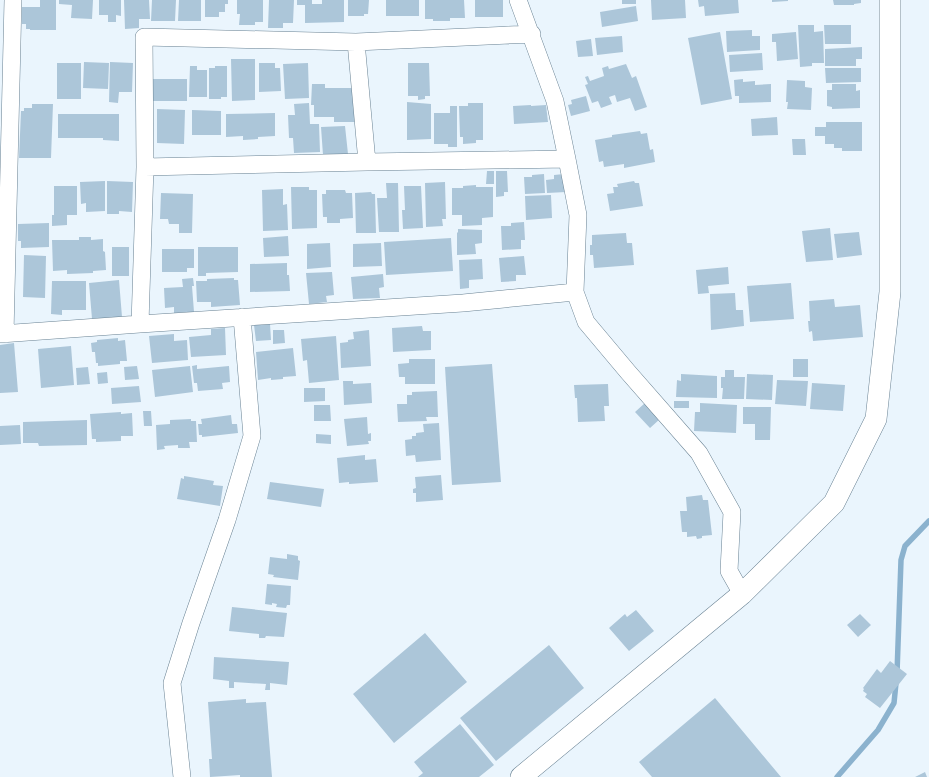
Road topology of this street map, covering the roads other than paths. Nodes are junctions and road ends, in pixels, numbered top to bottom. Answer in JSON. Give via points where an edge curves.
{"nodes":[{"id":1,"x":13,"y":0,"type":"edge"},
{"id":2,"x":518,"y":0,"type":"edge"},
{"id":3,"x":890,"y":0,"type":"edge"},
{"id":4,"x":532,"y":34,"type":"junction"},
{"id":5,"x":356,"y":42,"type":"junction"},
{"id":6,"x":567,"y":159,"type":"junction"},
{"id":7,"x":366,"y":162,"type":"junction"},
{"id":8,"x":145,"y":167,"type":"junction"},
{"id":9,"x":576,"y":292,"type":"junction"},
{"id":10,"x":242,"y":317,"type":"junction"},
{"id":11,"x":140,"y":324,"type":"junction"},
{"id":12,"x":2,"y":334,"type":"edge"},
{"id":13,"x":742,"y":594,"type":"junction"},
{"id":14,"x":182,"y":777,"type":"edge"},
{"id":15,"x":521,"y":777,"type":"edge"}],
"edges":[{"from":1,"to":12,"type":"street"},
{"from":2,"to":4,"type":"street"},
{"from":3,"to":13,"type":"street","via":[[890,292],[876,419],[834,503]]},
{"from":4,"to":5,"type":"street"},
{"from":4,"to":6,"type":"street","via":[[555,101]]},
{"from":5,"to":7,"type":"street"},
{"from":5,"to":8,"type":"street","via":[[144,37]]},
{"from":6,"to":7,"type":"street"},
{"from":6,"to":9,"type":"street","via":[[578,215]]},
{"from":7,"to":8,"type":"street"},
{"from":8,"to":11,"type":"street"},
{"from":9,"to":10,"type":"street","via":[[463,303]]},
{"from":9,"to":13,"type":"street","via":[[586,322],[699,453],[732,512],[729,571]]},
{"from":10,"to":11,"type":"street"},
{"from":10,"to":14,"type":"street","via":[[252,436],[227,520],[172,683]]},
{"from":11,"to":12,"type":"street"},
{"from":13,"to":15,"type":"street"}]}
